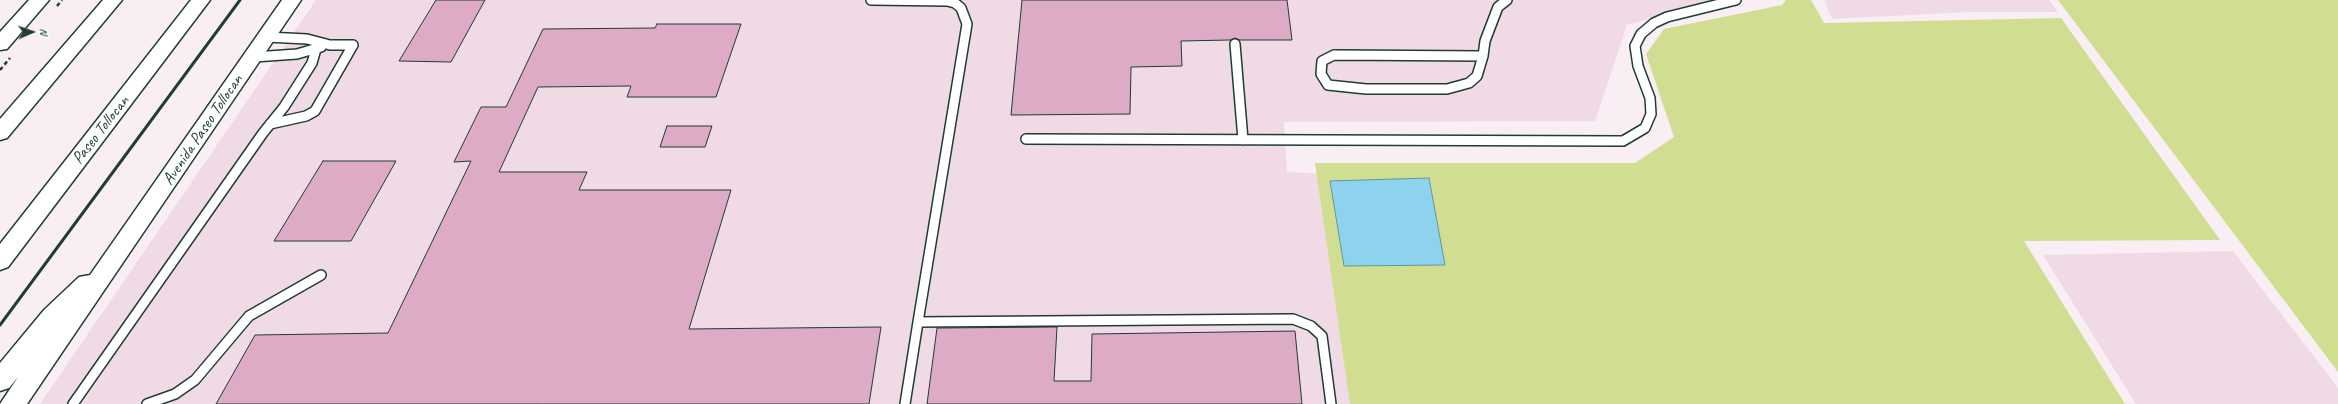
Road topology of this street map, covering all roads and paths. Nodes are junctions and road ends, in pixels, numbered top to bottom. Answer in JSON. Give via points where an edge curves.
{"nodes":[{"id":1,"x":40,"y":0,"type":"edge"},
{"id":2,"x":113,"y":0,"type":"edge"},
{"id":3,"x":201,"y":0,"type":"edge"},
{"id":4,"x":292,"y":0,"type":"edge"},
{"id":5,"x":871,"y":0,"type":"edge"},
{"id":6,"x":1507,"y":0,"type":"edge"},
{"id":7,"x":1736,"y":0,"type":"edge"},
{"id":8,"x":267,"y":37,"type":"junction"},
{"id":9,"x":0,"y":44,"type":"edge"},
{"id":10,"x":1235,"y":44,"type":"dead end"},
{"id":11,"x":323,"y":45,"type":"junction"},
{"id":12,"x":1483,"y":56,"type":"junction"},
{"id":13,"x":254,"y":57,"type":"junction"},
{"id":14,"x":270,"y":124,"type":"junction"},
{"id":15,"x":0,"y":134,"type":"edge"},
{"id":16,"x":1026,"y":139,"type":"dead end"},
{"id":17,"x":1243,"y":140,"type":"junction"},
{"id":18,"x":0,"y":261,"type":"edge"},
{"id":19,"x":114,"y":261,"type":"junction"},
{"id":20,"x":321,"y":275,"type":"dead end"},
{"id":21,"x":918,"y":322,"type":"junction"},
{"id":22,"x":0,"y":380,"type":"edge"},
{"id":23,"x":13,"y":404,"type":"edge"},
{"id":24,"x":73,"y":404,"type":"edge"},
{"id":25,"x":147,"y":404,"type":"edge"},
{"id":26,"x":905,"y":404,"type":"edge"},
{"id":27,"x":1331,"y":404,"type":"edge"}],
"edges":[{"from":1,"to":9,"type":"main road"},
{"from":2,"to":15,"type":"main road"},
{"from":3,"to":18,"type":"main road","name":"Paseo Tollocan"},
{"from":4,"to":8,"type":"main road","name":"Avenida Paseo Tollocan"},
{"from":5,"to":21,"type":"lane","via":[[947,1],[961,8],[967,24]]},
{"from":6,"to":12,"type":"lane","via":[[1498,8],[1485,41]]},
{"from":7,"to":17,"type":"lane","via":[[1667,17],[1654,23],[1641,34],[1635,46],[1638,66],[1650,98],[1651,114],[1645,128],[1623,142]]},
{"from":8,"to":11,"type":"lane","via":[[307,39]]},
{"from":8,"to":13,"type":"main road","name":"Avenida Paseo Tollocan"},
{"from":10,"to":17,"type":"lane"},
{"from":11,"to":13,"type":"lane","via":[[297,54]]},
{"from":11,"to":14,"type":"lane"},
{"from":11,"to":14,"type":"lane","via":[[353,45],[315,111],[306,116]]},
{"from":12,"to":12,"type":"lane","via":[[1477,76],[1469,83],[1447,89],[1366,89],[1328,85],[1321,74],[1322,61],[1334,55]]},
{"from":13,"to":19,"type":"main road","name":"Avenida Paseo Tollocan"},
{"from":14,"to":24,"type":"lane"},
{"from":16,"to":17,"type":"lane"},
{"from":19,"to":22,"type":"main road","name":"Avenida Paseo Tollocan","via":[[76,292],[52,317]]},
{"from":19,"to":23,"type":"main road","name":"Avenida Paseo Tollocan"},
{"from":20,"to":25,"type":"lane","via":[[249,316],[195,380],[175,394]]},
{"from":21,"to":26,"type":"lane"},
{"from":21,"to":27,"type":"lane","via":[[1293,320],[1312,326],[1322,336]]}]}
